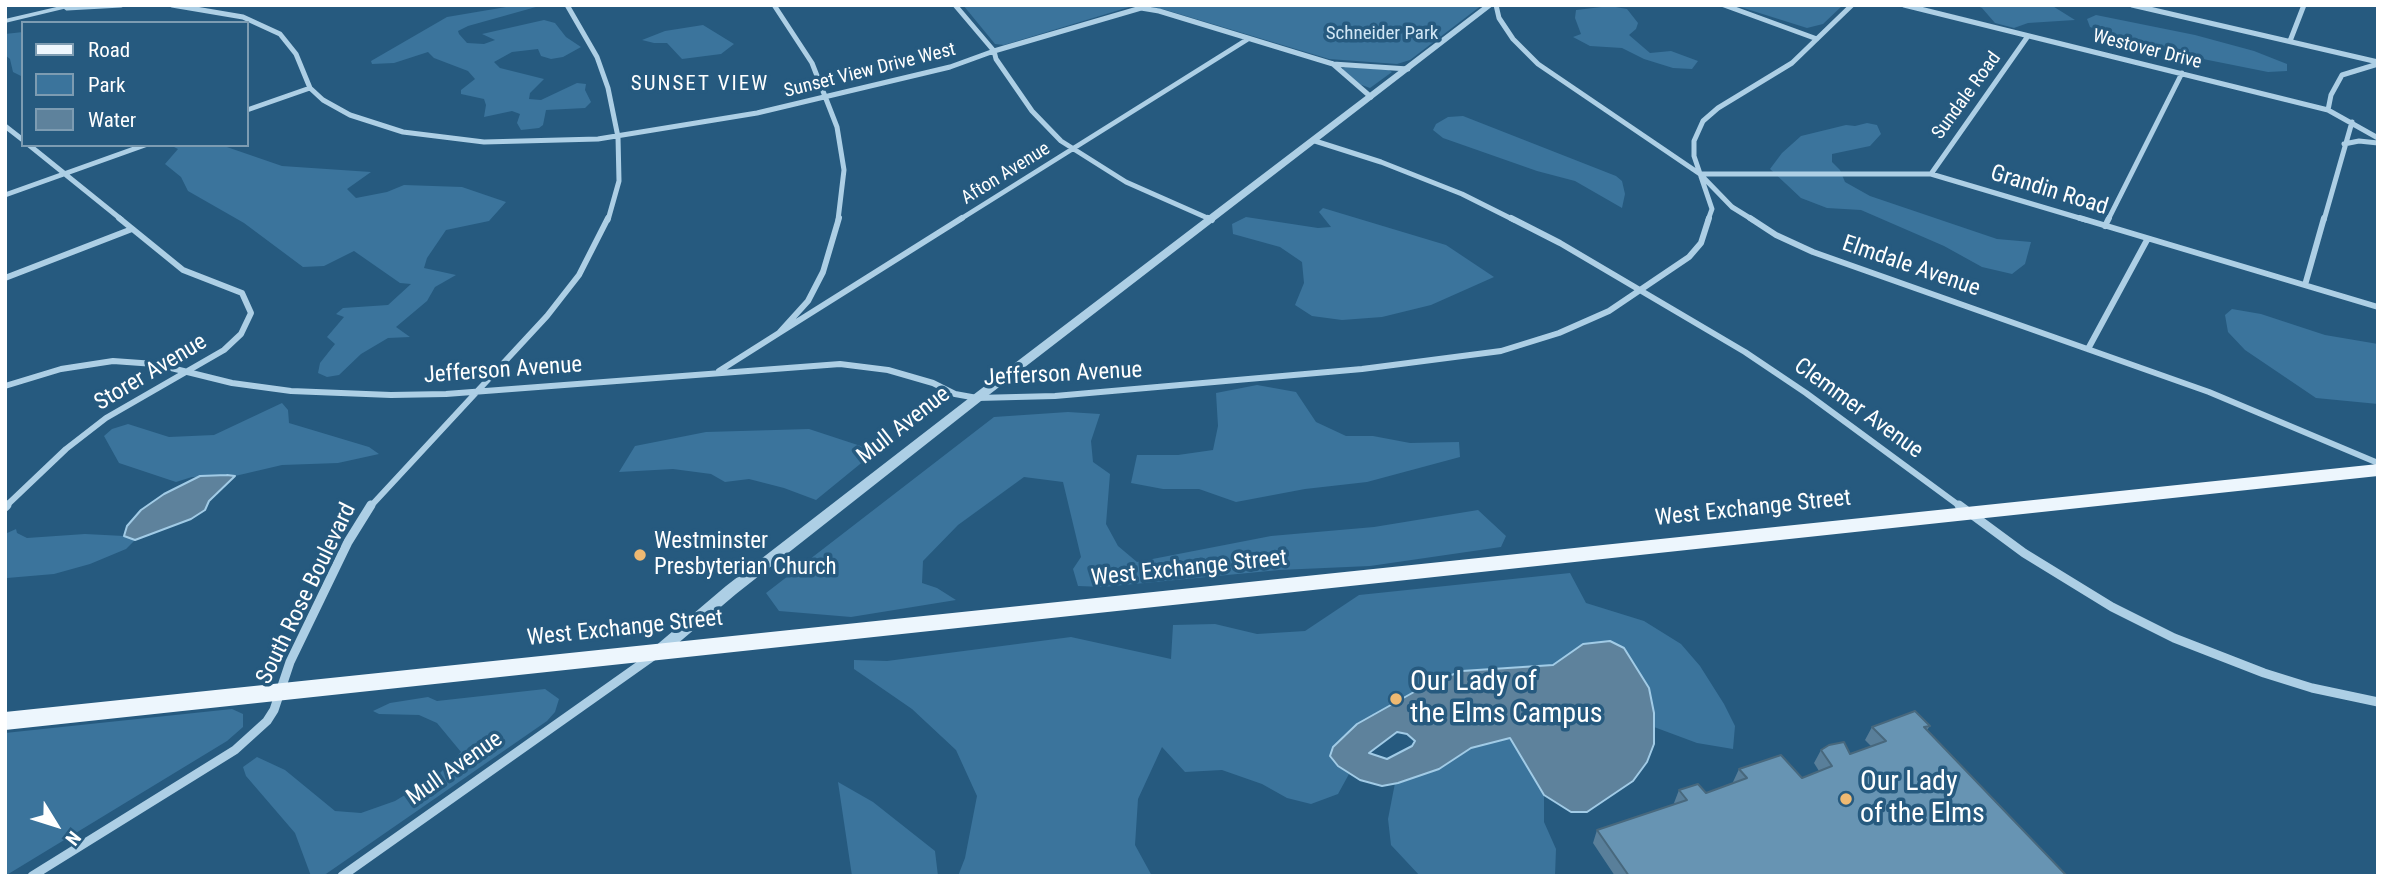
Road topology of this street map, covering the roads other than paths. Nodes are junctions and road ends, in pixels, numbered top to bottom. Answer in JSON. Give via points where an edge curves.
{"nodes":[{"id":1,"x":76,"y":5,"type":"edge"},
{"id":2,"x":121,"y":5,"type":"edge"},
{"id":3,"x":172,"y":5,"type":"edge"},
{"id":4,"x":567,"y":5,"type":"edge"},
{"id":5,"x":774,"y":5,"type":"edge"},
{"id":6,"x":956,"y":5,"type":"edge"},
{"id":7,"x":1490,"y":5,"type":"edge"},
{"id":8,"x":1496,"y":5,"type":"edge"},
{"id":9,"x":1724,"y":5,"type":"edge"},
{"id":10,"x":1852,"y":5,"type":"edge"},
{"id":11,"x":1904,"y":5,"type":"edge"},
{"id":12,"x":2132,"y":5,"type":"edge"},
{"id":13,"x":2304,"y":5,"type":"edge"},
{"id":14,"x":65,"y":7,"type":"edge"},
{"id":15,"x":5,"y":21,"type":"edge"},
{"id":16,"x":2028,"y":36,"type":"junction"},
{"id":17,"x":1248,"y":39,"type":"junction"},
{"id":18,"x":1817,"y":39,"type":"junction"},
{"id":19,"x":2290,"y":41,"type":"junction"},
{"id":20,"x":994,"y":51,"type":"junction"},
{"id":21,"x":2378,"y":63,"type":"edge"},
{"id":22,"x":1333,"y":64,"type":"junction"},
{"id":23,"x":1408,"y":69,"type":"junction"},
{"id":24,"x":2182,"y":73,"type":"junction"},
{"id":25,"x":310,"y":88,"type":"junction"},
{"id":26,"x":1371,"y":97,"type":"junction"},
{"id":27,"x":826,"y":98,"type":"junction"},
{"id":28,"x":248,"y":110,"type":"edge"},
{"id":29,"x":2328,"y":110,"type":"junction"},
{"id":30,"x":2351,"y":122,"type":"junction"},
{"id":31,"x":5,"y":126,"type":"edge"},
{"id":32,"x":618,"y":137,"type":"junction"},
{"id":33,"x":21,"y":139,"type":"edge"},
{"id":34,"x":1315,"y":141,"type":"junction"},
{"id":35,"x":2378,"y":141,"type":"edge"},
{"id":36,"x":2344,"y":144,"type":"junction"},
{"id":37,"x":31,"y":147,"type":"edge"},
{"id":38,"x":139,"y":147,"type":"edge"},
{"id":39,"x":1074,"y":150,"type":"junction"},
{"id":40,"x":64,"y":174,"type":"junction"},
{"id":41,"x":1700,"y":174,"type":"junction"},
{"id":42,"x":1931,"y":174,"type":"junction"},
{"id":43,"x":5,"y":195,"type":"edge"},
{"id":44,"x":1212,"y":220,"type":"junction"},
{"id":45,"x":2105,"y":226,"type":"junction"},
{"id":46,"x":132,"y":229,"type":"junction"},
{"id":47,"x":2147,"y":240,"type":"junction"},
{"id":48,"x":5,"y":278,"type":"edge"},
{"id":49,"x":2305,"y":285,"type":"junction"},
{"id":50,"x":1640,"y":292,"type":"junction"},
{"id":51,"x":2378,"y":307,"type":"edge"},
{"id":52,"x":779,"y":333,"type":"junction"},
{"id":53,"x":2088,"y":349,"type":"junction"},
{"id":54,"x":186,"y":372,"type":"junction"},
{"id":55,"x":715,"y":373,"type":"junction"},
{"id":56,"x":5,"y":386,"type":"edge"},
{"id":57,"x":477,"y":392,"type":"junction"},
{"id":58,"x":977,"y":398,"type":"junction"},
{"id":59,"x":2378,"y":463,"type":"edge"},
{"id":60,"x":2378,"y":470,"type":"edge"},
{"id":61,"x":5,"y":507,"type":"edge"},
{"id":62,"x":1967,"y":513,"type":"junction"},
{"id":63,"x":657,"y":653,"type":"junction"},
{"id":64,"x":279,"y":692,"type":"junction"},
{"id":65,"x":2378,"y":702,"type":"edge"},
{"id":66,"x":5,"y":721,"type":"edge"},
{"id":67,"x":32,"y":876,"type":"edge"},
{"id":68,"x":342,"y":876,"type":"edge"}],
"edges":[{"from":1,"to":14,"type":"street"},
{"from":2,"to":14,"type":"street"},
{"from":3,"to":25,"type":"street","via":[[243,17],[280,34],[296,54]]},
{"from":4,"to":32,"type":"street","name":"South Rose Boulevard","via":[[597,57]]},
{"from":5,"to":27,"type":"street","via":[[803,47]]},
{"from":6,"to":20,"type":"street"},
{"from":7,"to":23,"type":"street","name":"Mull Avenue"},
{"from":8,"to":41,"type":"street","name":"Elmdale Avenue","via":[[1513,39],[1538,64]]},
{"from":9,"to":18,"type":"street"},
{"from":10,"to":18,"type":"street","name":"Jefferson Avenue"},
{"from":11,"to":16,"type":"street","name":"Westover Drive"},
{"from":12,"to":19,"type":"street"},
{"from":13,"to":19,"type":"street"},
{"from":14,"to":15,"type":"street"},
{"from":16,"to":24,"type":"street","name":"Westover Drive"},
{"from":16,"to":42,"type":"street","name":"Sundale Road"},
{"from":17,"to":20,"type":"street","name":"Sunset View Drive West","via":[[1145,8]]},
{"from":17,"to":22,"type":"street","name":"Sunset View Drive West"},
{"from":17,"to":39,"type":"street","name":"Afton Avenue"},
{"from":18,"to":41,"type":"street","name":"Jefferson Avenue","via":[[1792,64],[1703,121],[1694,141]]},
{"from":19,"to":21,"type":"street"},
{"from":20,"to":27,"type":"street","name":"Sunset View Drive West","via":[[950,67]]},
{"from":20,"to":39,"type":"street","via":[[1032,111]]},
{"from":21,"to":29,"type":"street","via":[[2342,75]]},
{"from":22,"to":23,"type":"street"},
{"from":22,"to":26,"type":"street"},
{"from":23,"to":26,"type":"street","name":"Mull Avenue"},
{"from":24,"to":29,"type":"street","name":"Westover Drive"},
{"from":24,"to":45,"type":"street"},
{"from":25,"to":28,"type":"street"},
{"from":25,"to":32,"type":"street","name":"Sunset View Drive West","via":[[350,116],[424,136],[529,143]]},
{"from":26,"to":34,"type":"street","name":"Mull Avenue"},
{"from":27,"to":32,"type":"street","name":"Sunset View Drive West"},
{"from":27,"to":52,"type":"street","via":[[843,152],[839,219],[823,272],[808,301]]},
{"from":29,"to":30,"type":"street","name":"Westover Drive"},
{"from":30,"to":35,"type":"street","name":"Westover Drive"},
{"from":30,"to":36,"type":"street"},
{"from":31,"to":33,"type":"street"},
{"from":32,"to":57,"type":"street","name":"South Rose Boulevard","via":[[619,181],[598,242],[547,316]]},
{"from":34,"to":44,"type":"street","name":"Mull Avenue"},
{"from":34,"to":50,"type":"street","name":"Clemmer Avenue","via":[[1413,174],[1495,209]]},
{"from":35,"to":36,"type":"street"},
{"from":36,"to":49,"type":"street"},
{"from":37,"to":40,"type":"street","name":"Storer Avenue"},
{"from":38,"to":40,"type":"street"},
{"from":39,"to":44,"type":"street","via":[[1126,182]]},
{"from":39,"to":52,"type":"street","name":"Afton Avenue"},
{"from":40,"to":43,"type":"street"},
{"from":40,"to":46,"type":"street","name":"Storer Avenue"},
{"from":41,"to":42,"type":"street","name":"Grandin Road"},
{"from":41,"to":50,"type":"street","name":"Jefferson Avenue","via":[[1712,209],[1702,243]]},
{"from":41,"to":53,"type":"street","name":"Elmdale Avenue","via":[[1732,207],[1794,243]]},
{"from":42,"to":45,"type":"street","name":"Grandin Road"},
{"from":44,"to":58,"type":"street","name":"Mull Avenue"},
{"from":45,"to":47,"type":"street","name":"Grandin Road"},
{"from":46,"to":48,"type":"street"},
{"from":46,"to":54,"type":"street","name":"Storer Avenue","via":[[183,270],[234,288],[250,306],[247,325],[236,340],[210,361]]},
{"from":47,"to":49,"type":"street","name":"Grandin Road"},
{"from":47,"to":53,"type":"street"},
{"from":49,"to":51,"type":"street","name":"Grandin Road"},
{"from":50,"to":58,"type":"street","name":"Jefferson Avenue","via":[[1559,333],[1461,358],[1068,394]]},
{"from":50,"to":62,"type":"street","name":"Clemmer Avenue","via":[[1806,393]]},
{"from":52,"to":55,"type":"street","name":"Afton Avenue"},
{"from":53,"to":59,"type":"street","name":"Elmdale Avenue","via":[[2276,418]]},
{"from":54,"to":56,"type":"street","name":"Jefferson Avenue","via":[[139,362],[102,362]]},
{"from":54,"to":57,"type":"street","name":"Jefferson Avenue","via":[[255,386],[347,395]]},
{"from":54,"to":61,"type":"street","name":"Storer Avenue","via":[[106,418]]},
{"from":55,"to":57,"type":"street","name":"Jefferson Avenue"},
{"from":55,"to":58,"type":"street","name":"Jefferson Avenue","via":[[852,364],[918,378]]},
{"from":57,"to":64,"type":"street","name":"South Rose Boulevard","via":[[388,483],[363,516]]},
{"from":58,"to":63,"type":"street","name":"Mull Avenue"},
{"from":60,"to":62,"type":"main road","name":"West Exchange Street"},
{"from":62,"to":63,"type":"main road","name":"West Exchange Street"},
{"from":62,"to":65,"type":"street","name":"Clemmer Avenue","via":[[2068,581],[2174,638],[2264,673]]},
{"from":63,"to":64,"type":"main road","name":"West Exchange Street"},
{"from":63,"to":68,"type":"street","name":"Mull Avenue"},
{"from":64,"to":66,"type":"main road","name":"West Exchange Street"},
{"from":64,"to":67,"type":"street","name":"South Rose Boulevard","via":[[267,722],[235,750]]}]}
